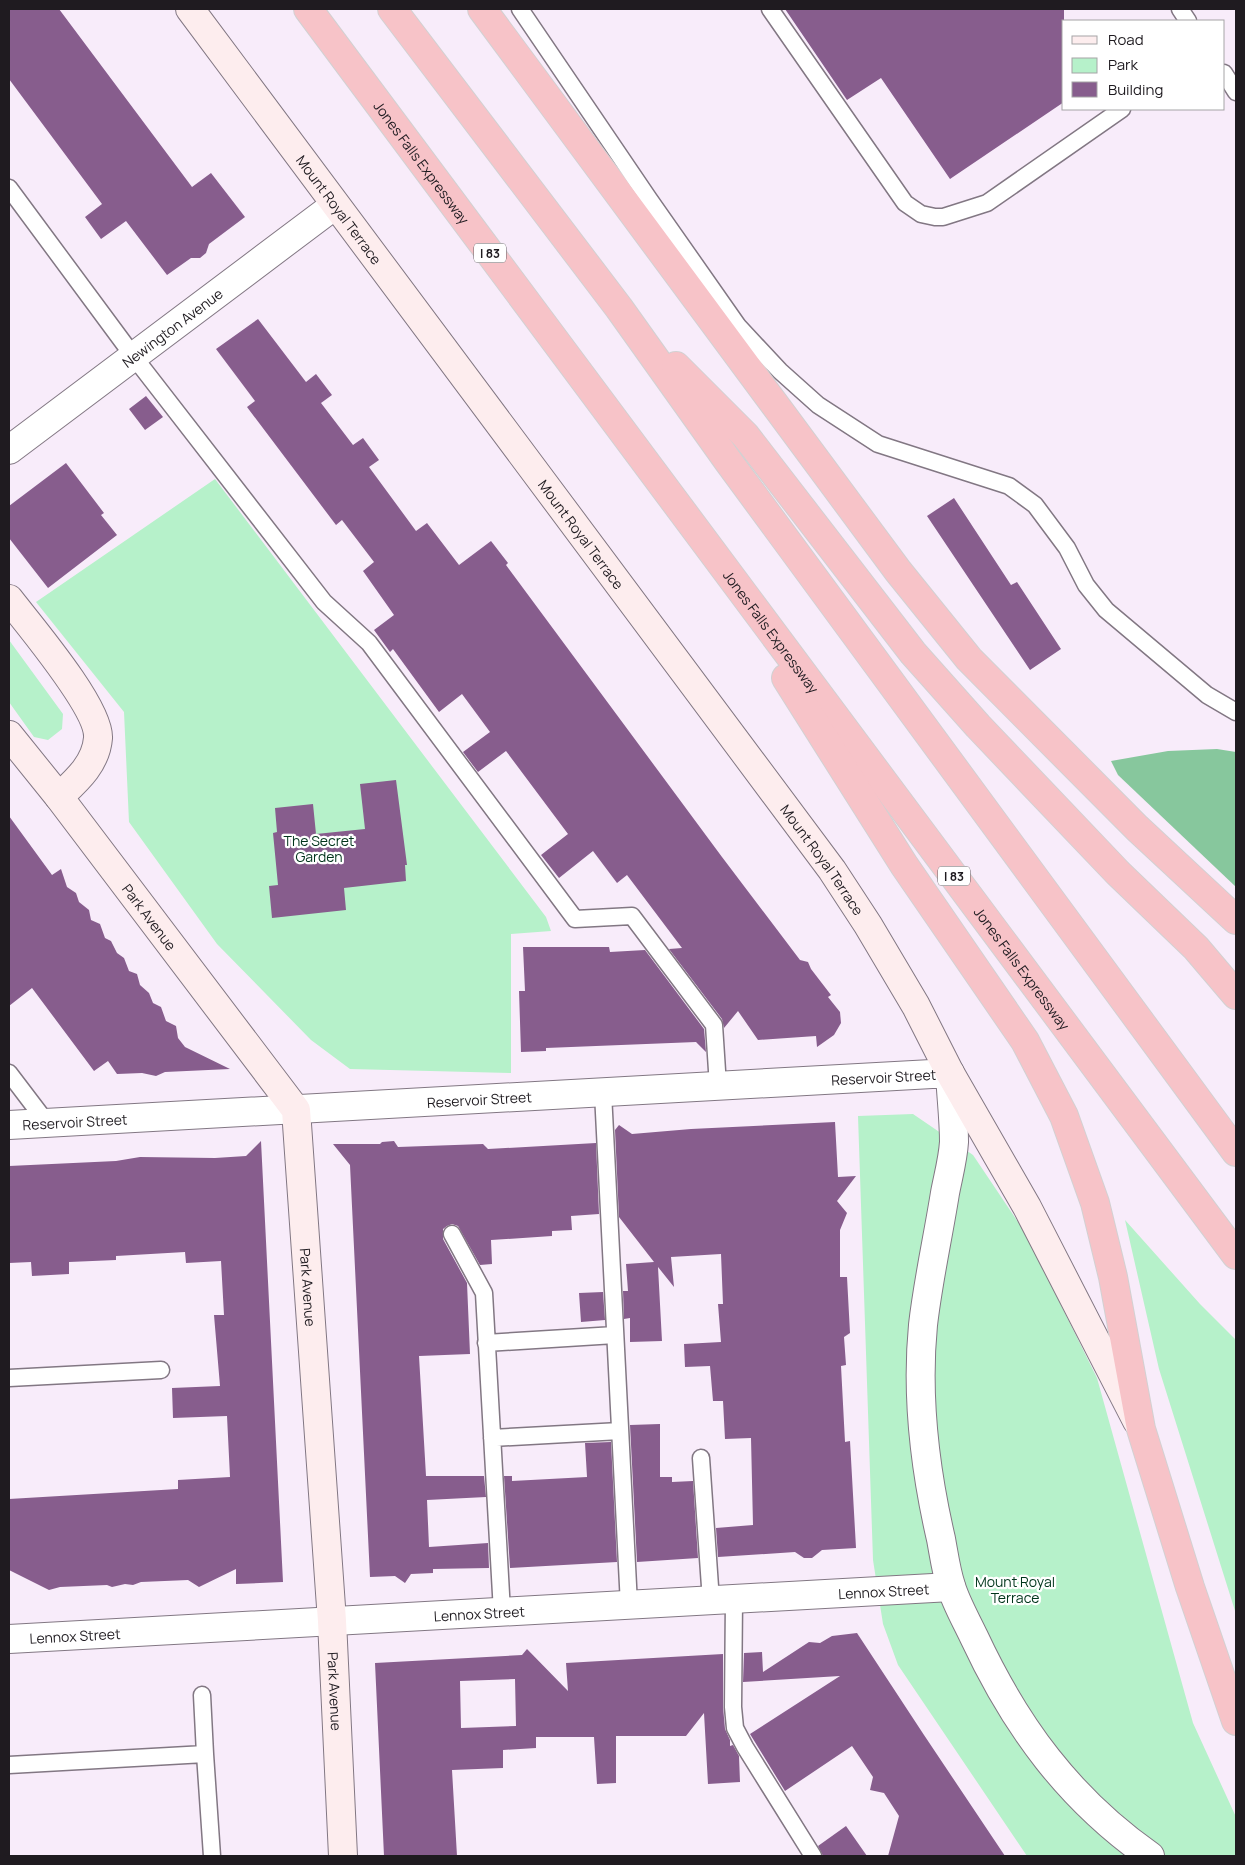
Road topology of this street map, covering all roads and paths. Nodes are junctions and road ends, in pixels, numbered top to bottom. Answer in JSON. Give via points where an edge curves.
{"nodes":[{"id":1,"x":190,"y":9,"type":"edge"},
{"id":2,"x":308,"y":9,"type":"edge"},
{"id":3,"x":392,"y":9,"type":"edge"},
{"id":4,"x":482,"y":9,"type":"edge"},
{"id":5,"x":520,"y":9,"type":"edge"},
{"id":6,"x":770,"y":9,"type":"edge"},
{"id":7,"x":1180,"y":9,"type":"edge"},
{"id":8,"x":1187,"y":20,"type":"edge"},
{"id":9,"x":1225,"y":75,"type":"edge"},
{"id":10,"x":1236,"y":92,"type":"edge"},
{"id":11,"x":1121,"y":110,"type":"edge"},
{"id":12,"x":9,"y":188,"type":"edge"},
{"id":13,"x":335,"y":204,"type":"junction"},
{"id":14,"x":618,"y":308,"type":"junction"},
{"id":15,"x":134,"y":357,"type":"junction"},
{"id":16,"x":9,"y":450,"type":"edge"},
{"id":17,"x":672,"y":497,"type":"junction"},
{"id":18,"x":9,"y":598,"type":"edge"},
{"id":19,"x":1236,"y":712,"type":"edge"},
{"id":20,"x":9,"y":735,"type":"edge"},
{"id":21,"x":59,"y":797,"type":"junction"},
{"id":22,"x":1236,"y":920,"type":"edge"},
{"id":23,"x":1236,"y":995,"type":"edge"},
{"id":24,"x":9,"y":1073,"type":"edge"},
{"id":25,"x":950,"y":1073,"type":"junction"},
{"id":26,"x":718,"y":1086,"type":"junction"},
{"id":27,"x":603,"y":1092,"type":"junction"},
{"id":28,"x":296,"y":1110,"type":"junction"},
{"id":29,"x":47,"y":1123,"type":"junction"},
{"id":30,"x":9,"y":1125,"type":"edge"},
{"id":31,"x":1236,"y":1152,"type":"edge"},
{"id":32,"x":452,"y":1234,"type":"dead end"},
{"id":33,"x":1236,"y":1254,"type":"edge"},
{"id":34,"x":615,"y":1335,"type":"junction"},
{"id":35,"x":486,"y":1343,"type":"junction"},
{"id":36,"x":162,"y":1370,"type":"dead end"},
{"id":37,"x":9,"y":1378,"type":"edge"},
{"id":38,"x":1141,"y":1429,"type":"junction"},
{"id":39,"x":620,"y":1431,"type":"junction"},
{"id":40,"x":492,"y":1438,"type":"junction"},
{"id":41,"x":701,"y":1458,"type":"dead end"},
{"id":42,"x":951,"y":1587,"type":"junction"},
{"id":43,"x":722,"y":1600,"type":"junction"},
{"id":44,"x":629,"y":1605,"type":"junction"},
{"id":45,"x":502,"y":1612,"type":"junction"},
{"id":46,"x":332,"y":1621,"type":"junction"},
{"id":47,"x":9,"y":1639,"type":"edge"},
{"id":48,"x":202,"y":1695,"type":"dead end"},
{"id":49,"x":1236,"y":1721,"type":"edge"},
{"id":50,"x":205,"y":1754,"type":"junction"},
{"id":51,"x":9,"y":1765,"type":"edge"},
{"id":52,"x":212,"y":1856,"type":"edge"},
{"id":53,"x":343,"y":1856,"type":"edge"},
{"id":54,"x":813,"y":1856,"type":"edge"},
{"id":55,"x":1150,"y":1856,"type":"edge"}],
"edges":[{"from":1,"to":13,"type":"street","name":"Mount Royal Terrace"},
{"from":2,"to":17,"type":"highway","name":"Jones Falls Expressway","number":"I 83"},
{"from":3,"to":14,"type":"highway"},
{"from":4,"to":22,"type":"highway","via":[[898,571],[969,659],[1137,828]]},
{"from":5,"to":19,"type":"lane","via":[[738,326],[780,371],[818,406],[878,444],[1008,486],[1035,505],[1068,548],[1086,585],[1106,610],[1207,695]]},
{"from":6,"to":11,"type":"lane","via":[[905,202],[921,214],[943,217],[987,202]]},
{"from":7,"to":8,"type":"lane"},
{"from":9,"to":10,"type":"lane"},
{"from":12,"to":15,"type":"lane"},
{"from":13,"to":15,"type":"street","name":"Newington Avenue"},
{"from":13,"to":25,"type":"street","name":"Mount Royal Terrace","via":[[832,870],[916,1006]]},
{"from":14,"to":23,"type":"highway","via":[[745,435],[913,654],[1118,873],[1196,948]]},
{"from":14,"to":31,"type":"highway"},
{"from":15,"to":16,"type":"street","name":"Newington Avenue"},
{"from":15,"to":26,"type":"lane","via":[[324,602],[369,643],[575,919],[632,916],[714,1025]]},
{"from":17,"to":33,"type":"highway","name":"Jones Falls Expressway","number":"I 83"},
{"from":17,"to":38,"type":"highway","via":[[904,865],[1025,1041],[1064,1116],[1095,1203],[1113,1277]]},
{"from":18,"to":21,"type":"street","via":[[65,670],[90,711],[98,737],[94,755],[83,774]]},
{"from":20,"to":21,"type":"street","name":"Park Avenue"},
{"from":21,"to":28,"type":"street","name":"Park Avenue"},
{"from":24,"to":29,"type":"lane"},
{"from":25,"to":26,"type":"street","name":"Reservoir Street"},
{"from":25,"to":38,"type":"street","name":"Mount Royal Terrace","via":[[1027,1207]]},
{"from":25,"to":42,"type":"street","name":"Mount Royal Terrace","via":[[954,1143],[923,1327],[921,1390],[925,1455]]},
{"from":26,"to":27,"type":"street","name":"Reservoir Street"},
{"from":27,"to":28,"type":"street","name":"Reservoir Street"},
{"from":27,"to":34,"type":"lane"},
{"from":28,"to":29,"type":"street","name":"Reservoir Street"},
{"from":28,"to":46,"type":"street","name":"Park Avenue"},
{"from":29,"to":30,"type":"street","name":"Reservoir Street"},
{"from":32,"to":35,"type":"lane","via":[[484,1293]]},
{"from":34,"to":35,"type":"lane"},
{"from":34,"to":39,"type":"lane"},
{"from":35,"to":40,"type":"lane"},
{"from":36,"to":37,"type":"lane"},
{"from":38,"to":49,"type":"highway"},
{"from":39,"to":40,"type":"lane"},
{"from":39,"to":44,"type":"lane"},
{"from":40,"to":45,"type":"lane"},
{"from":41,"to":43,"type":"lane"},
{"from":42,"to":43,"type":"street","name":"Lennox Street"},
{"from":42,"to":55,"type":"street","name":"Mount Royal Terrace","via":[[996,1680],[1030,1738],[1090,1807]]},
{"from":43,"to":44,"type":"street","name":"Lennox Street"},
{"from":43,"to":54,"type":"lane","via":[[735,1728]]},
{"from":44,"to":45,"type":"street","name":"Lennox Street"},
{"from":45,"to":46,"type":"street","name":"Lennox Street"},
{"from":46,"to":47,"type":"street","name":"Lennox Street"},
{"from":46,"to":53,"type":"street","name":"Park Avenue"},
{"from":48,"to":50,"type":"lane"},
{"from":50,"to":51,"type":"lane"},
{"from":50,"to":52,"type":"lane"}]}
